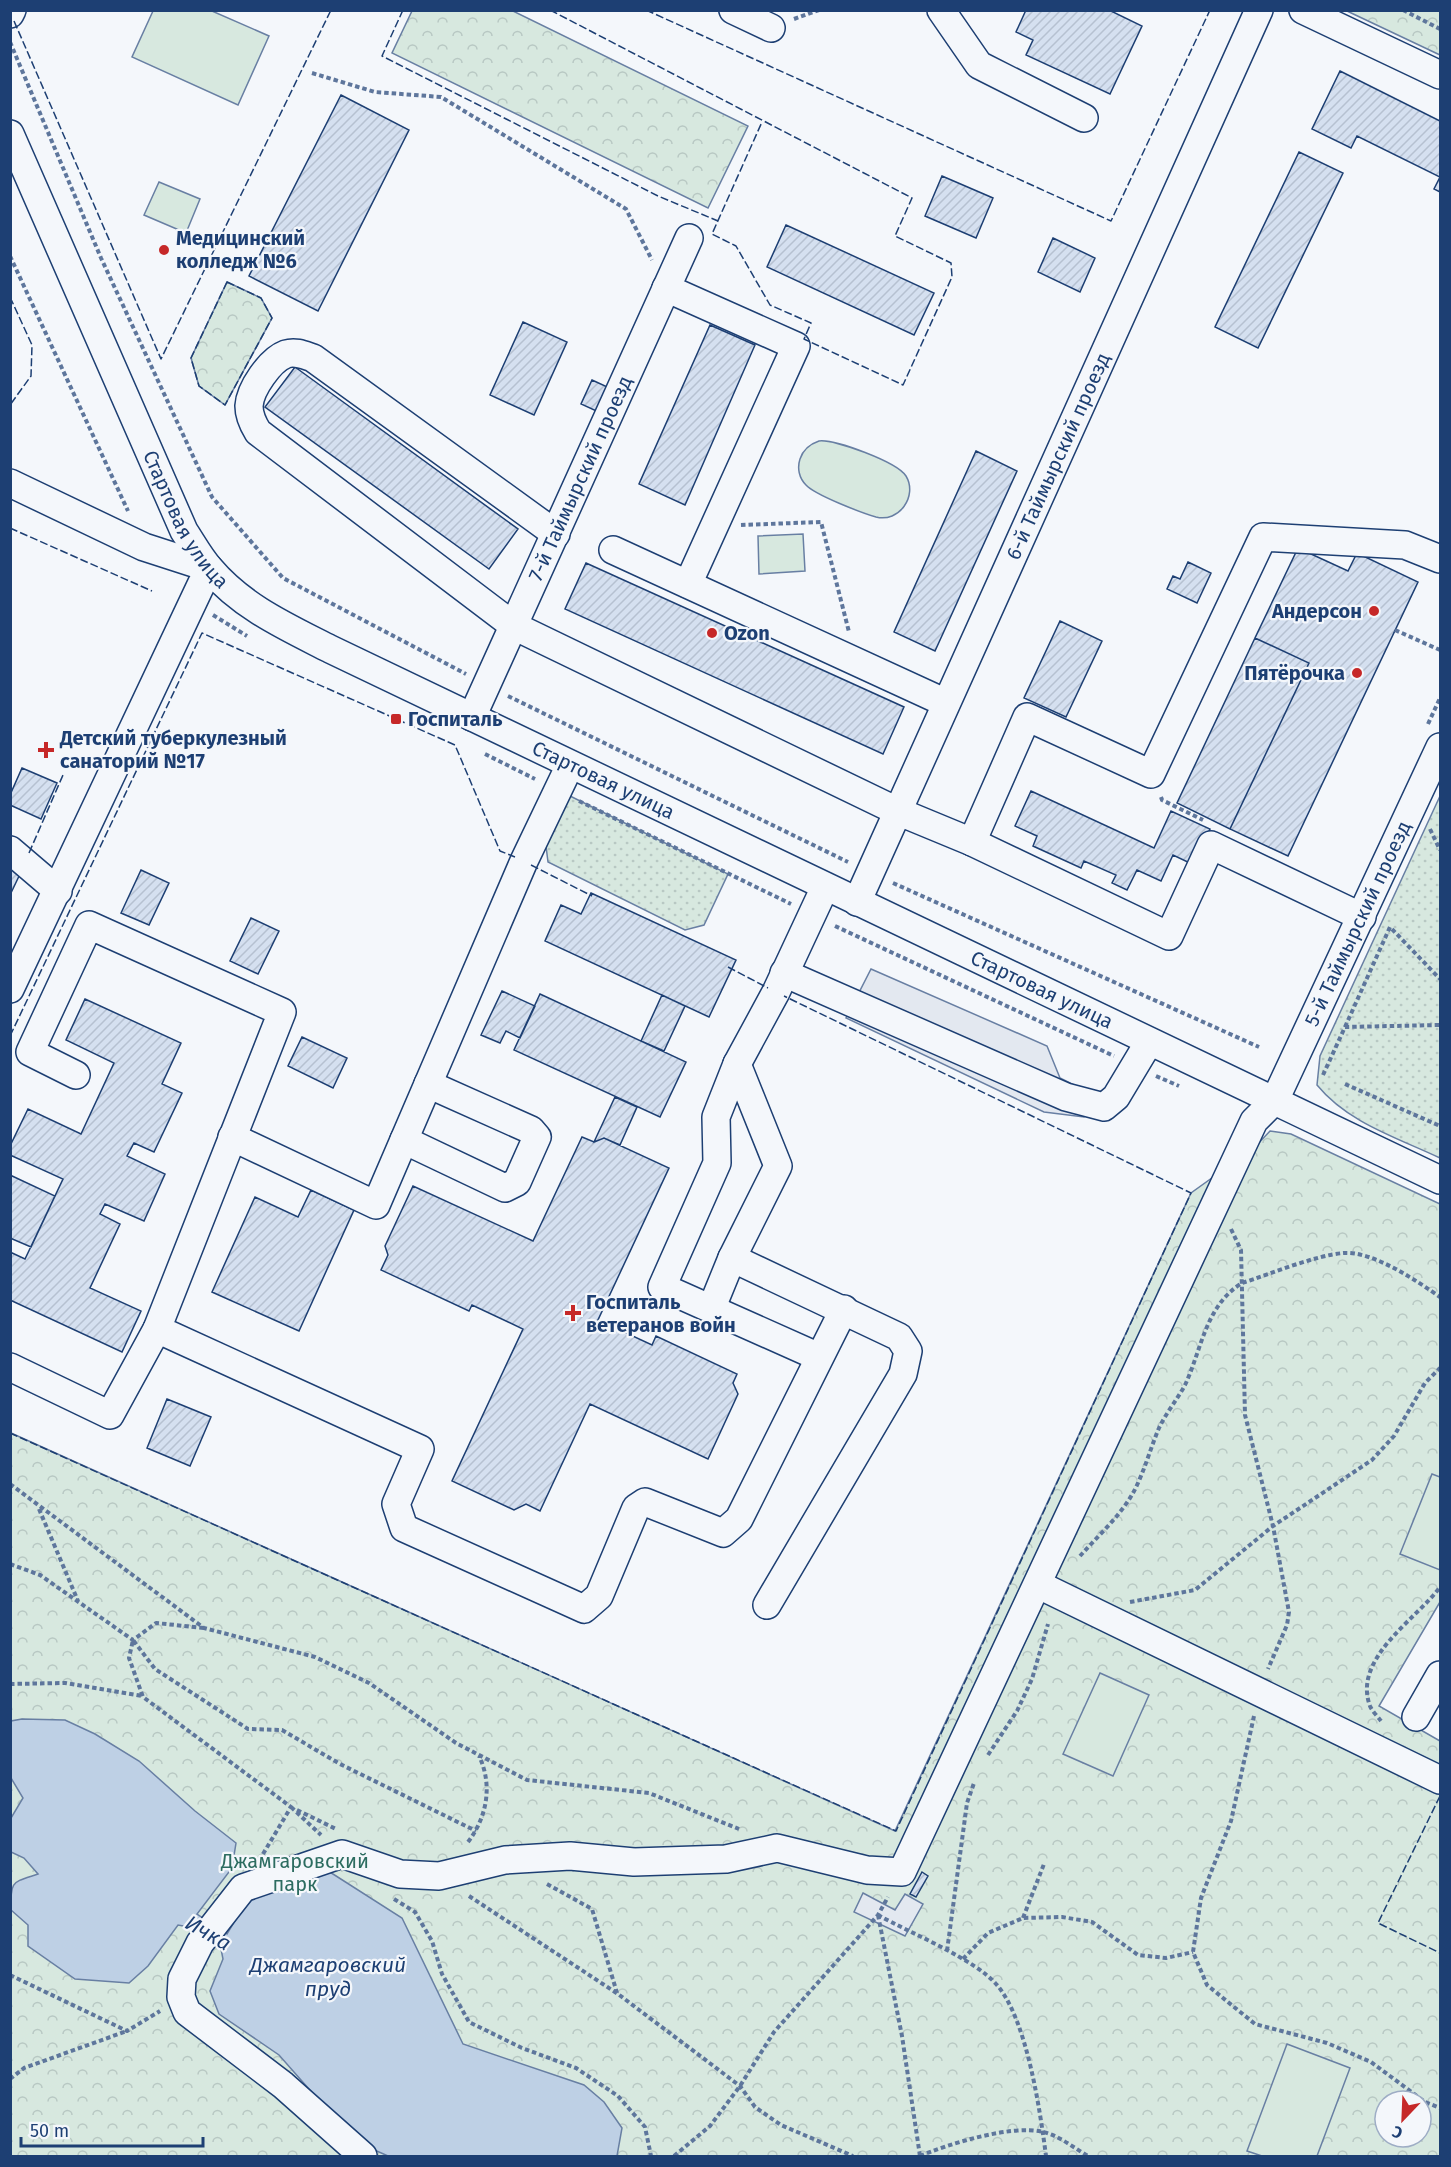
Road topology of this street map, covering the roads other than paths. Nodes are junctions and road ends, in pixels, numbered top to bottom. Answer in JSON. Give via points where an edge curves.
{"nodes":[{"id":1,"x":733,"y":10,"type":"edge"},
{"id":2,"x":941,"y":10,"type":"edge"},
{"id":3,"x":1260,"y":10,"type":"edge"},
{"id":4,"x":1303,"y":10,"type":"edge"},
{"id":5,"x":771,"y":28,"type":"dead end"},
{"id":6,"x":1440,"y":75,"type":"edge"},
{"id":7,"x":1084,"y":118,"type":"dead end"},
{"id":8,"x":10,"y":134,"type":"edge"},
{"id":9,"x":689,"y":238,"type":"dead end"},
{"id":10,"x":666,"y":288,"type":"junction"},
{"id":11,"x":10,"y":483,"type":"edge"},
{"id":12,"x":556,"y":534,"type":"junction"},
{"id":13,"x":613,"y":550,"type":"dead end"},
{"id":14,"x":1440,"y":559,"type":"edge"},
{"id":15,"x":209,"y":568,"type":"junction"},
{"id":16,"x":688,"y":584,"type":"junction"},
{"id":17,"x":514,"y":626,"type":"junction"},
{"id":18,"x":946,"y":703,"type":"junction"},
{"id":19,"x":472,"y":717,"type":"junction"},
{"id":20,"x":1440,"y":747,"type":"edge"},
{"id":21,"x":570,"y":765,"type":"junction"},
{"id":22,"x":897,"y":811,"type":"junction"},
{"id":23,"x":972,"y":842,"type":"junction"},
{"id":24,"x":10,"y":850,"type":"edge"},
{"id":25,"x":825,"y":887,"type":"junction"},
{"id":26,"x":58,"y":891,"type":"junction"},
{"id":27,"x":857,"y":902,"type":"junction"},
{"id":28,"x":1362,"y":917,"type":"junction"},
{"id":29,"x":784,"y":973,"type":"junction"},
{"id":30,"x":10,"y":989,"type":"edge"},
{"id":31,"x":1149,"y":1042,"type":"junction"},
{"id":32,"x":737,"y":1065,"type":"junction"},
{"id":33,"x":76,"y":1075,"type":"dead end"},
{"id":34,"x":428,"y":1084,"type":"junction"},
{"id":35,"x":1275,"y":1100,"type":"junction"},
{"id":36,"x":232,"y":1137,"type":"junction"},
{"id":37,"x":404,"y":1140,"type":"junction"},
{"id":38,"x":1440,"y":1180,"type":"edge"},
{"id":39,"x":732,"y":1258,"type":"junction"},
{"id":40,"x":712,"y":1307,"type":"junction"},
{"id":41,"x":844,"y":1309,"type":"junction"},
{"id":42,"x":157,"y":1329,"type":"junction"},
{"id":43,"x":819,"y":1357,"type":"junction"},
{"id":44,"x":10,"y":1367,"type":"edge"},
{"id":45,"x":1048,"y":1589,"type":"junction"},
{"id":46,"x":767,"y":1605,"type":"dead end"},
{"id":47,"x":1440,"y":1675,"type":"edge"},
{"id":48,"x":1416,"y":1717,"type":"dead end"},
{"id":49,"x":1440,"y":1780,"type":"edge"},
{"id":50,"x":363,"y":2157,"type":"edge"}],
"edges":[{"from":1,"to":5,"type":"street"},
{"from":2,"to":7,"type":"street","via":[[979,65]]},
{"from":3,"to":18,"type":"street","name":"6-й Таймырский проезд"},
{"from":4,"to":6,"type":"street"},
{"from":8,"to":15,"type":"street","name":"Стартовая улица","via":[[184,531]]},
{"from":9,"to":10,"type":"street","name":"7-й Таймырский проезд"},
{"from":10,"to":12,"type":"street","name":"7-й Таймырский проезд"},
{"from":10,"to":16,"type":"street","via":[[796,346]]},
{"from":11,"to":15,"type":"street","via":[[144,547]]},
{"from":12,"to":17,"type":"street","name":"7-й Таймырский проезд"},
{"from":12,"to":17,"type":"street","via":[[314,358],[298,352],[286,354],[275,361],[254,392],[249,405],[250,419],[258,432]]},
{"from":13,"to":16,"type":"street"},
{"from":14,"to":23,"type":"street","via":[[1405,544],[1263,537],[1151,774],[1027,717]]},
{"from":15,"to":19,"type":"street","name":"Стартовая улица","via":[[234,593],[267,616]]},
{"from":15,"to":26,"type":"street"},
{"from":16,"to":18,"type":"street"},
{"from":17,"to":19,"type":"street","name":"7-й Таймырский проезд"},
{"from":17,"to":22,"type":"street"},
{"from":18,"to":22,"type":"street","name":"6-й Таймырский проезд"},
{"from":19,"to":21,"type":"street","name":"Стартовая улица"},
{"from":20,"to":28,"type":"street","name":"5-й Таймырский проезд"},
{"from":21,"to":25,"type":"street","name":"Стартовая улица"},
{"from":21,"to":34,"type":"street"},
{"from":22,"to":23,"type":"street"},
{"from":22,"to":27,"type":"street","name":"6-й Таймырский проезд"},
{"from":23,"to":28,"type":"street","via":[[1169,936],[1211,845]]},
{"from":24,"to":26,"type":"street"},
{"from":25,"to":27,"type":"street","name":"Стартовая улица"},
{"from":25,"to":29,"type":"street"},
{"from":26,"to":30,"type":"street"},
{"from":27,"to":31,"type":"street","name":"Стартовая улица"},
{"from":28,"to":35,"type":"street","name":"5-й Таймырский проезд"},
{"from":29,"to":31,"type":"street","via":[[1066,1097],[1104,1107],[1116,1096]]},
{"from":29,"to":32,"type":"street"},
{"from":31,"to":35,"type":"street","name":"Стартовая улица"},
{"from":32,"to":39,"type":"street","via":[[778,1166]]},
{"from":32,"to":40,"type":"street","via":[[716,1117],[717,1163],[662,1287]]},
{"from":33,"to":36,"type":"street","via":[[30,1052],[89,925],[282,1012]]},
{"from":34,"to":37,"type":"street"},
{"from":34,"to":37,"type":"street","via":[[531,1130],[537,1137],[517,1182],[505,1188]]},
{"from":35,"to":38,"type":"street","name":"Стартовая улица"},
{"from":35,"to":45,"type":"street","name":"5-й Таймырский проезд","via":[[1254,1121]]},
{"from":36,"to":37,"type":"street","via":[[376,1205]]},
{"from":36,"to":42,"type":"street"},
{"from":39,"to":40,"type":"street"},
{"from":39,"to":41,"type":"street"},
{"from":40,"to":43,"type":"street"},
{"from":41,"to":43,"type":"street"},
{"from":41,"to":46,"type":"street","via":[[899,1337],[908,1351],[903,1374]]},
{"from":42,"to":43,"type":"street","via":[[420,1449],[396,1504],[404,1528],[584,1609],[599,1596],[636,1508],[645,1502],[723,1533],[739,1519]]},
{"from":42,"to":44,"type":"street","via":[[110,1415]]},
{"from":45,"to":49,"type":"street"},
{"from":45,"to":50,"type":"street","name":"5-й Таймырский проезд","via":[[902,1872],[867,1870],[777,1848],[726,1859],[634,1862],[570,1856],[505,1860],[439,1875],[400,1874],[340,1842],[243,1888],[215,1920],[182,1979],[181,1997],[187,2012],[283,2085]]},
{"from":47,"to":48,"type":"street"}]}
